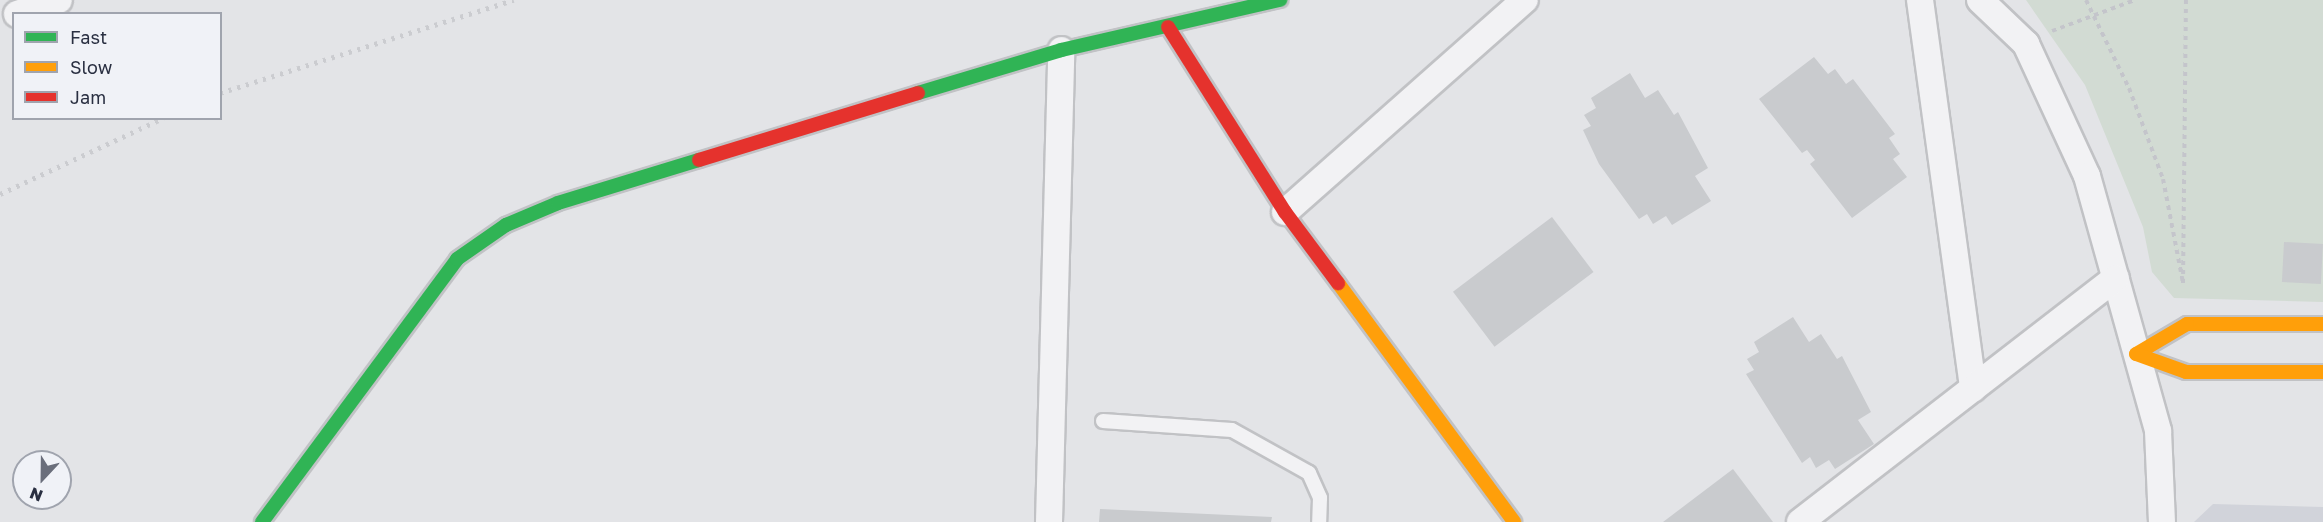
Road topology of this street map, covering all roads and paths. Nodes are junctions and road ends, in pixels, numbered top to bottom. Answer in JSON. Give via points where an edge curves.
{"nodes":[{"id":1,"x":59,"y":0,"type":"edge"},
{"id":2,"x":1280,"y":0,"type":"edge"},
{"id":3,"x":1526,"y":0,"type":"edge"},
{"id":4,"x":1920,"y":0,"type":"edge"},
{"id":5,"x":1980,"y":0,"type":"edge"},
{"id":6,"x":2086,"y":0,"type":"edge"},
{"id":7,"x":2135,"y":0,"type":"edge"},
{"id":8,"x":2186,"y":0,"type":"edge"},
{"id":9,"x":2093,"y":11,"type":"junction"},
{"id":10,"x":21,"y":12,"type":"edge"},
{"id":11,"x":1168,"y":27,"type":"junction"},
{"id":12,"x":2025,"y":44,"type":"junction"},
{"id":13,"x":1061,"y":50,"type":"junction"},
{"id":14,"x":1285,"y":212,"type":"junction"},
{"id":15,"x":2116,"y":278,"type":"junction"},
{"id":16,"x":2323,"y":324,"type":"edge"},
{"id":17,"x":2136,"y":354,"type":"junction"},
{"id":18,"x":2323,"y":372,"type":"edge"},
{"id":19,"x":1973,"y":388,"type":"junction"},
{"id":20,"x":1103,"y":421,"type":"dead end"},
{"id":21,"x":262,"y":522,"type":"edge"},
{"id":22,"x":1049,"y":522,"type":"edge"},
{"id":23,"x":1318,"y":522,"type":"edge"},
{"id":24,"x":1514,"y":522,"type":"edge"},
{"id":25,"x":1800,"y":522,"type":"edge"},
{"id":26,"x":2162,"y":522,"type":"edge"}],
"edges":[{"from":1,"to":10,"type":"street"},
{"from":2,"to":11,"type":"main road"},
{"from":3,"to":14,"type":"street"},
{"from":4,"to":19,"type":"street"},
{"from":5,"to":12,"type":"street"},
{"from":6,"to":9,"type":"path"},
{"from":7,"to":9,"type":"path"},
{"from":8,"to":9,"type":"path","via":[[2183,283],[2163,179]]},
{"from":9,"to":12,"type":"path"},
{"from":11,"to":13,"type":"main road"},
{"from":11,"to":14,"type":"main road"},
{"from":12,"to":15,"type":"street","via":[[2071,133]]},
{"from":13,"to":21,"type":"main road","via":[[558,203],[506,225],[457,259],[434,283],[351,408]]},
{"from":13,"to":22,"type":"street"},
{"from":14,"to":24,"type":"main road"},
{"from":15,"to":17,"type":"street"},
{"from":15,"to":19,"type":"street"},
{"from":16,"to":17,"type":"main road","via":[[2187,324]]},
{"from":17,"to":18,"type":"main road","via":[[2186,372]]},
{"from":17,"to":26,"type":"street","via":[[2158,431]]},
{"from":19,"to":25,"type":"street"},
{"from":20,"to":23,"type":"lane","via":[[1232,430],[1309,472],[1320,498]]}]}
